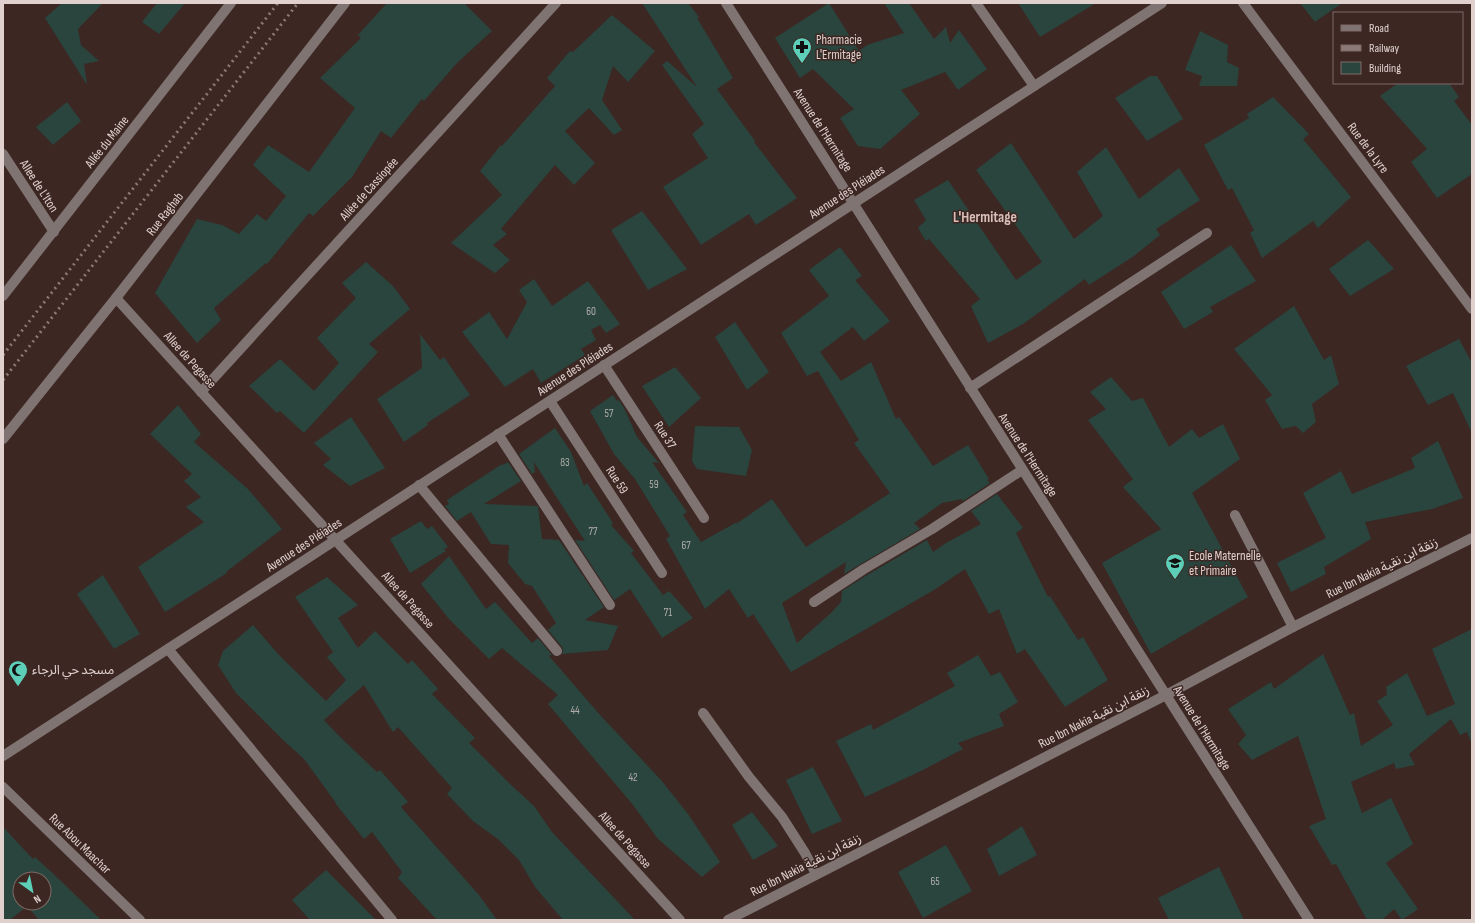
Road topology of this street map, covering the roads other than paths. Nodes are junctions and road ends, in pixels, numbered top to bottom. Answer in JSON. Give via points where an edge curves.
{"nodes":[{"id":1,"x":231,"y":3,"type":"edge"},
{"id":2,"x":345,"y":3,"type":"edge"},
{"id":3,"x":556,"y":3,"type":"edge"},
{"id":4,"x":726,"y":3,"type":"edge"},
{"id":5,"x":976,"y":3,"type":"edge"},
{"id":6,"x":1162,"y":3,"type":"edge"},
{"id":7,"x":1243,"y":3,"type":"edge"},
{"id":8,"x":1034,"y":86,"type":"junction"},
{"id":9,"x":3,"y":154,"type":"edge"},
{"id":10,"x":854,"y":203,"type":"junction"},
{"id":11,"x":54,"y":232,"type":"junction"},
{"id":12,"x":1207,"y":233,"type":"dead end"},
{"id":13,"x":3,"y":296,"type":"edge"},
{"id":14,"x":116,"y":298,"type":"junction"},
{"id":15,"x":1472,"y":309,"type":"edge"},
{"id":16,"x":604,"y":366,"type":"junction"},
{"id":17,"x":970,"y":388,"type":"junction"},
{"id":18,"x":201,"y":392,"type":"junction"},
{"id":19,"x":550,"y":400,"type":"junction"},
{"id":20,"x":498,"y":434,"type":"junction"},
{"id":21,"x":3,"y":439,"type":"edge"},
{"id":22,"x":1022,"y":470,"type":"junction"},
{"id":23,"x":420,"y":486,"type":"junction"},
{"id":24,"x":1235,"y":515,"type":"dead end"},
{"id":25,"x":704,"y":518,"type":"dead end"},
{"id":26,"x":1472,"y":538,"type":"edge"},
{"id":27,"x":336,"y":540,"type":"junction"},
{"id":28,"x":662,"y":573,"type":"dead end"},
{"id":29,"x":814,"y":602,"type":"dead end"},
{"id":30,"x":610,"y":605,"type":"dead end"},
{"id":31,"x":1293,"y":627,"type":"junction"},
{"id":32,"x":168,"y":649,"type":"junction"},
{"id":33,"x":557,"y":651,"type":"dead end"},
{"id":34,"x":1166,"y":695,"type":"junction"},
{"id":35,"x":703,"y":713,"type":"dead end"},
{"id":36,"x":3,"y":756,"type":"edge"},
{"id":37,"x":3,"y":787,"type":"edge"},
{"id":38,"x":816,"y":874,"type":"junction"},
{"id":39,"x":140,"y":920,"type":"edge"},
{"id":40,"x":392,"y":920,"type":"edge"},
{"id":41,"x":680,"y":920,"type":"edge"},
{"id":42,"x":728,"y":920,"type":"edge"},
{"id":43,"x":1309,"y":920,"type":"edge"}],
"edges":[{"from":1,"to":11,"type":"street","name":"Allée du Maine"},
{"from":2,"to":14,"type":"street","name":"Rue Raghab"},
{"from":3,"to":18,"type":"street","name":"Allée de Cassiopée"},
{"from":4,"to":10,"type":"street","name":"Avenue de l'Hermitage"},
{"from":5,"to":8,"type":"street"},
{"from":6,"to":8,"type":"street","name":"Avenue des Pléiades"},
{"from":7,"to":15,"type":"street","name":"Rue de la Lyre"},
{"from":8,"to":10,"type":"street","name":"Avenue des Pléiades"},
{"from":9,"to":11,"type":"street","name":"Allee de L'Iton"},
{"from":10,"to":16,"type":"street","name":"Avenue des Pléiades"},
{"from":10,"to":17,"type":"street","name":"Avenue de l'Hermitage"},
{"from":11,"to":13,"type":"street","name":"Allée du Maine"},
{"from":12,"to":17,"type":"street"},
{"from":14,"to":18,"type":"street","name":"Allee de Pegasse"},
{"from":14,"to":21,"type":"street","name":"Rue Raghab"},
{"from":16,"to":19,"type":"street","name":"Avenue des Pléiades"},
{"from":16,"to":25,"type":"street","name":"Rue 37"},
{"from":17,"to":22,"type":"street","name":"Avenue de l'Hermitage"},
{"from":18,"to":27,"type":"street","name":"Allee de Pegasse"},
{"from":19,"to":20,"type":"street","name":"Avenue des Pléiades"},
{"from":19,"to":28,"type":"street","name":"Rue 59"},
{"from":20,"to":23,"type":"street","name":"Avenue des Pléiades"},
{"from":20,"to":30,"type":"street"},
{"from":22,"to":29,"type":"street"},
{"from":22,"to":34,"type":"street","name":"Avenue de l'Hermitage"},
{"from":23,"to":27,"type":"street","name":"Avenue des Pléiades"},
{"from":23,"to":33,"type":"street"},
{"from":24,"to":31,"type":"street"},
{"from":26,"to":31,"type":"street","name":"Rue Ibn Nakia زنقة ابن نقية"},
{"from":27,"to":32,"type":"street","name":"Avenue des Pléiades"},
{"from":27,"to":41,"type":"street","name":"Allee de Pegasse"},
{"from":31,"to":34,"type":"street","name":"Rue Ibn Nakia زنقة ابن نقية"},
{"from":32,"to":36,"type":"street","name":"Avenue des Pléiades"},
{"from":32,"to":40,"type":"street"},
{"from":34,"to":38,"type":"street","name":"Rue Ibn Nakia زنقة ابن نقية"},
{"from":34,"to":43,"type":"street","name":"Avenue de l'Hermitage"},
{"from":35,"to":38,"type":"street","via":[[749,777],[782,817]]},
{"from":37,"to":39,"type":"street","name":"Rue Abou Maachar"},
{"from":38,"to":42,"type":"street","name":"Rue Ibn Nakia زنقة ابن نقية"}]}
